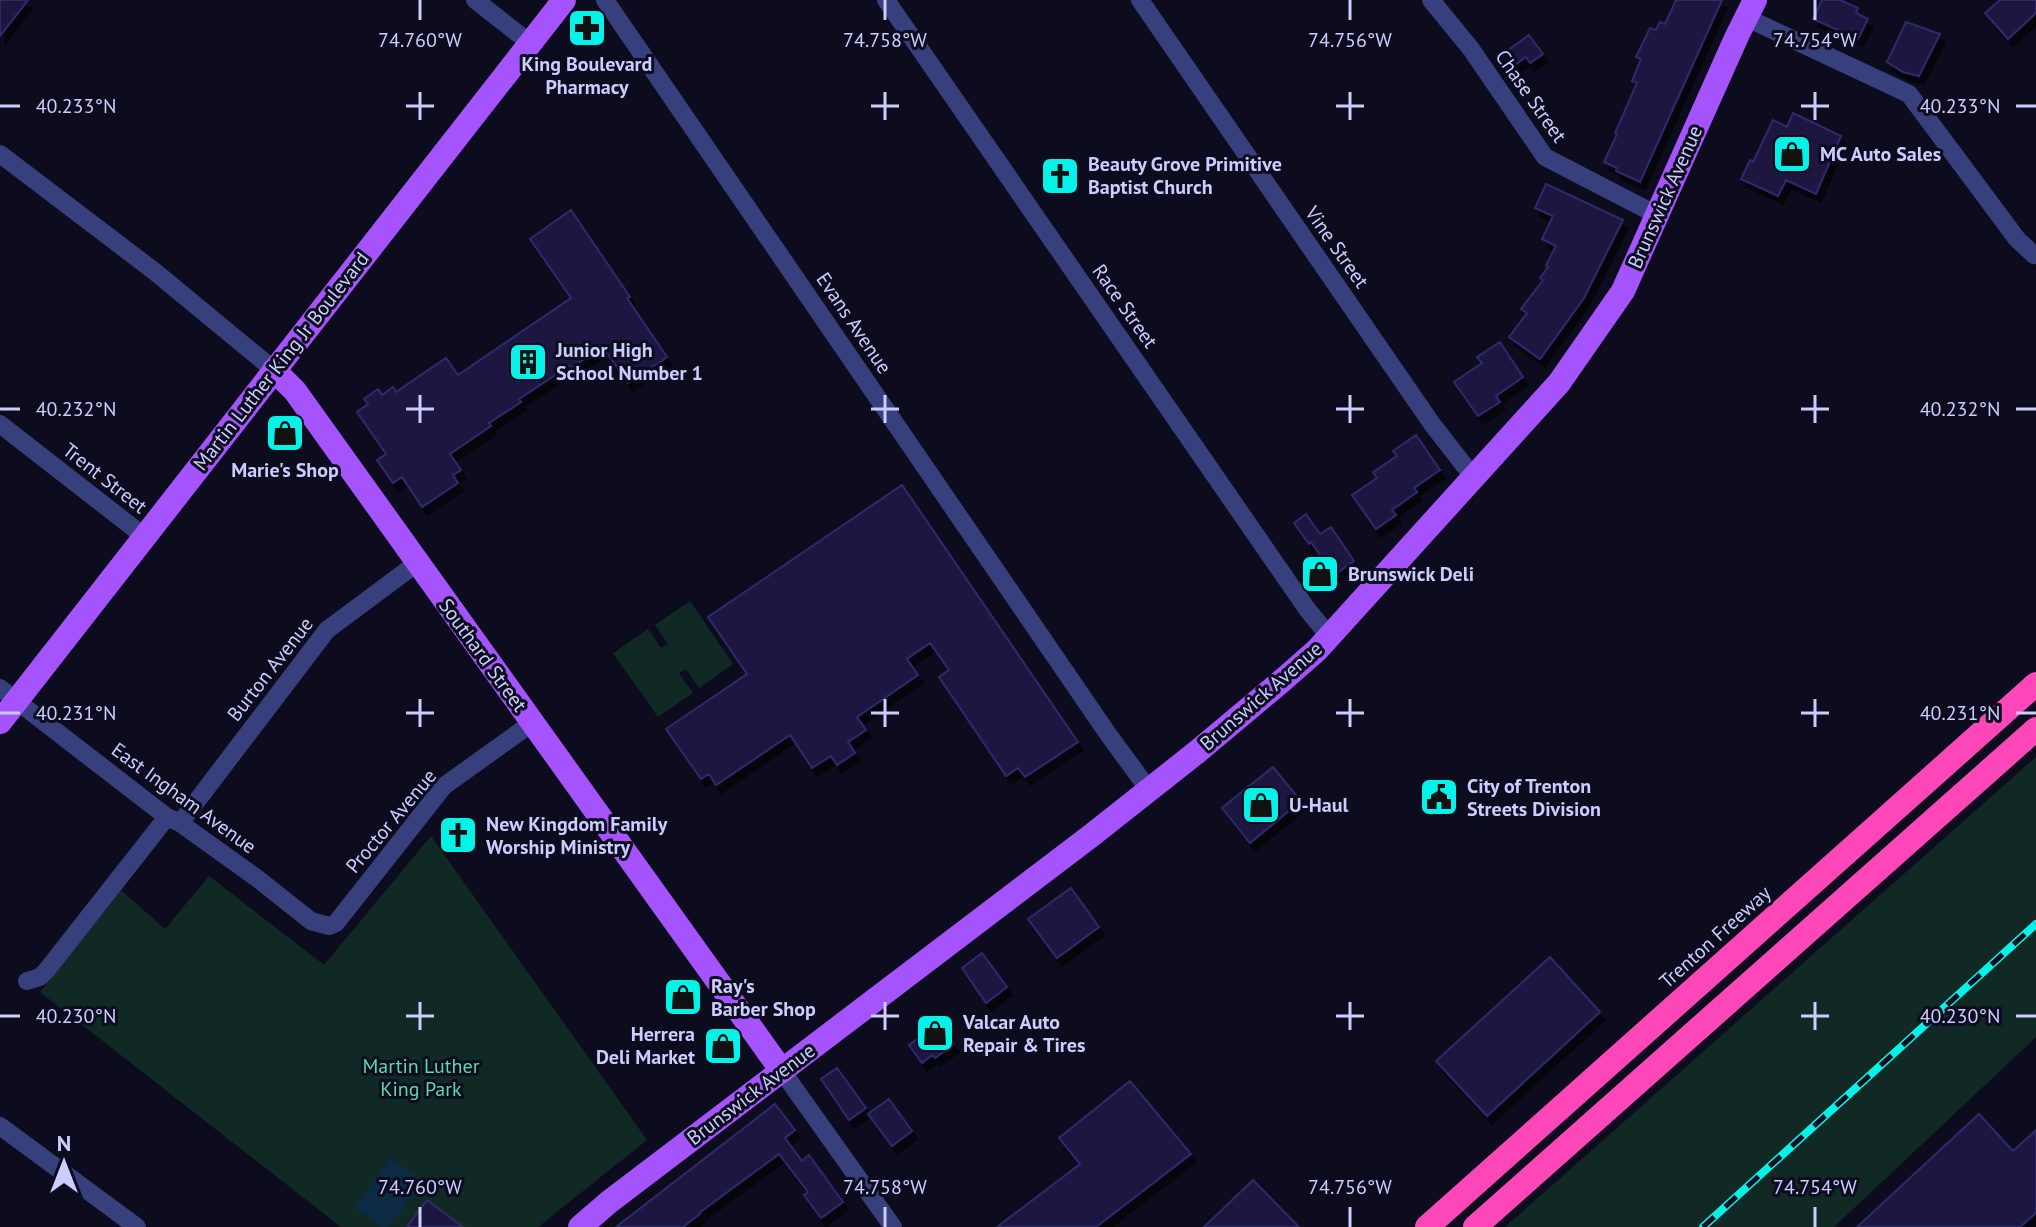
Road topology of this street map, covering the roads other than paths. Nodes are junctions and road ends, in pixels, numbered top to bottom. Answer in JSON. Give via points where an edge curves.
{"nodes":[{"id":1,"x":475,"y":0,"type":"edge"},
{"id":2,"x":564,"y":0,"type":"edge"},
{"id":3,"x":605,"y":0,"type":"edge"},
{"id":4,"x":886,"y":0,"type":"edge"},
{"id":5,"x":1140,"y":0,"type":"edge"},
{"id":6,"x":1431,"y":0,"type":"edge"},
{"id":7,"x":1751,"y":9,"type":"edge"},
{"id":8,"x":530,"y":43,"type":"junction"},
{"id":9,"x":0,"y":154,"type":"edge"},
{"id":10,"x":1657,"y":215,"type":"junction"},
{"id":11,"x":2035,"y":255,"type":"edge"},
{"id":12,"x":274,"y":370,"type":"junction"},
{"id":13,"x":0,"y":424,"type":"edge"},
{"id":14,"x":1474,"y":478,"type":"junction"},
{"id":15,"x":145,"y":537,"type":"junction"},
{"id":16,"x":417,"y":563,"type":"junction"},
{"id":17,"x":1329,"y":636,"type":"junction"},
{"id":18,"x":2036,"y":684,"type":"edge"},
{"id":19,"x":8,"y":694,"type":"edge"},
{"id":20,"x":0,"y":722,"type":"edge"},
{"id":21,"x":532,"y":723,"type":"junction"},
{"id":22,"x":2036,"y":729,"type":"edge"},
{"id":23,"x":1149,"y":790,"type":"junction"},
{"id":24,"x":173,"y":820,"type":"junction"},
{"id":25,"x":329,"y":926,"type":"joint"},
{"id":26,"x":27,"y":981,"type":"dead end"},
{"id":27,"x":782,"y":1071,"type":"junction"},
{"id":28,"x":0,"y":1126,"type":"edge"},
{"id":29,"x":137,"y":1227,"type":"edge"},
{"id":30,"x":580,"y":1227,"type":"edge"},
{"id":31,"x":893,"y":1227,"type":"edge"},
{"id":32,"x":1427,"y":1227,"type":"edge"},
{"id":33,"x":1475,"y":1227,"type":"edge"}],
"edges":[{"from":1,"to":8,"type":"street"},
{"from":2,"to":8,"type":"main road","name":"Martin Luther King Jr Boulevard"},
{"from":3,"to":23,"type":"street","name":"Evans Avenue"},
{"from":4,"to":17,"type":"street","name":"Race Street"},
{"from":5,"to":14,"type":"street","name":"Vine Street"},
{"from":6,"to":10,"type":"street","name":"Chase Street","via":[[1545,157]]},
{"from":7,"to":10,"type":"main road","name":"Brunswick Avenue"},
{"from":7,"to":11,"type":"street","via":[[1909,94],[2017,239]]},
{"from":8,"to":12,"type":"main road","name":"Martin Luther King Jr Boulevard"},
{"from":9,"to":12,"type":"street","name":"Southard Street"},
{"from":10,"to":14,"type":"main road","name":"Brunswick Avenue","via":[[1623,291],[1602,322],[1559,383]]},
{"from":12,"to":15,"type":"main road","name":"Martin Luther King Jr Boulevard"},
{"from":12,"to":16,"type":"main road","name":"Southard Street","via":[[295,391]]},
{"from":13,"to":15,"type":"street","name":"Trent Street"},
{"from":14,"to":17,"type":"main road","name":"Brunswick Avenue"},
{"from":15,"to":19,"type":"main road","name":"Martin Luther King Jr Boulevard"},
{"from":16,"to":21,"type":"main road","name":"Southard Street"},
{"from":16,"to":24,"type":"street","name":"Burton Avenue","via":[[327,630]]},
{"from":17,"to":23,"type":"main road","name":"Brunswick Avenue"},
{"from":18,"to":32,"type":"highway","name":"Trenton Freeway"},
{"from":19,"to":20,"type":"main road","name":"Martin Luther King Jr Boulevard"},
{"from":19,"to":24,"type":"street","name":"East Ingham Avenue"},
{"from":21,"to":25,"type":"street","name":"Proctor Avenue","via":[[444,786]]},
{"from":21,"to":27,"type":"main road","name":"Southard Street"},
{"from":22,"to":33,"type":"highway"},
{"from":23,"to":27,"type":"main road","name":"Brunswick Avenue"},
{"from":24,"to":25,"type":"street","name":"East Ingham Avenue","via":[[311,921]]},
{"from":24,"to":26,"type":"street","name":"Burton Avenue","via":[[46,971]]},
{"from":27,"to":30,"type":"main road","name":"Brunswick Avenue"},
{"from":27,"to":31,"type":"street","name":"Southard Street"},
{"from":28,"to":29,"type":"street"}]}
